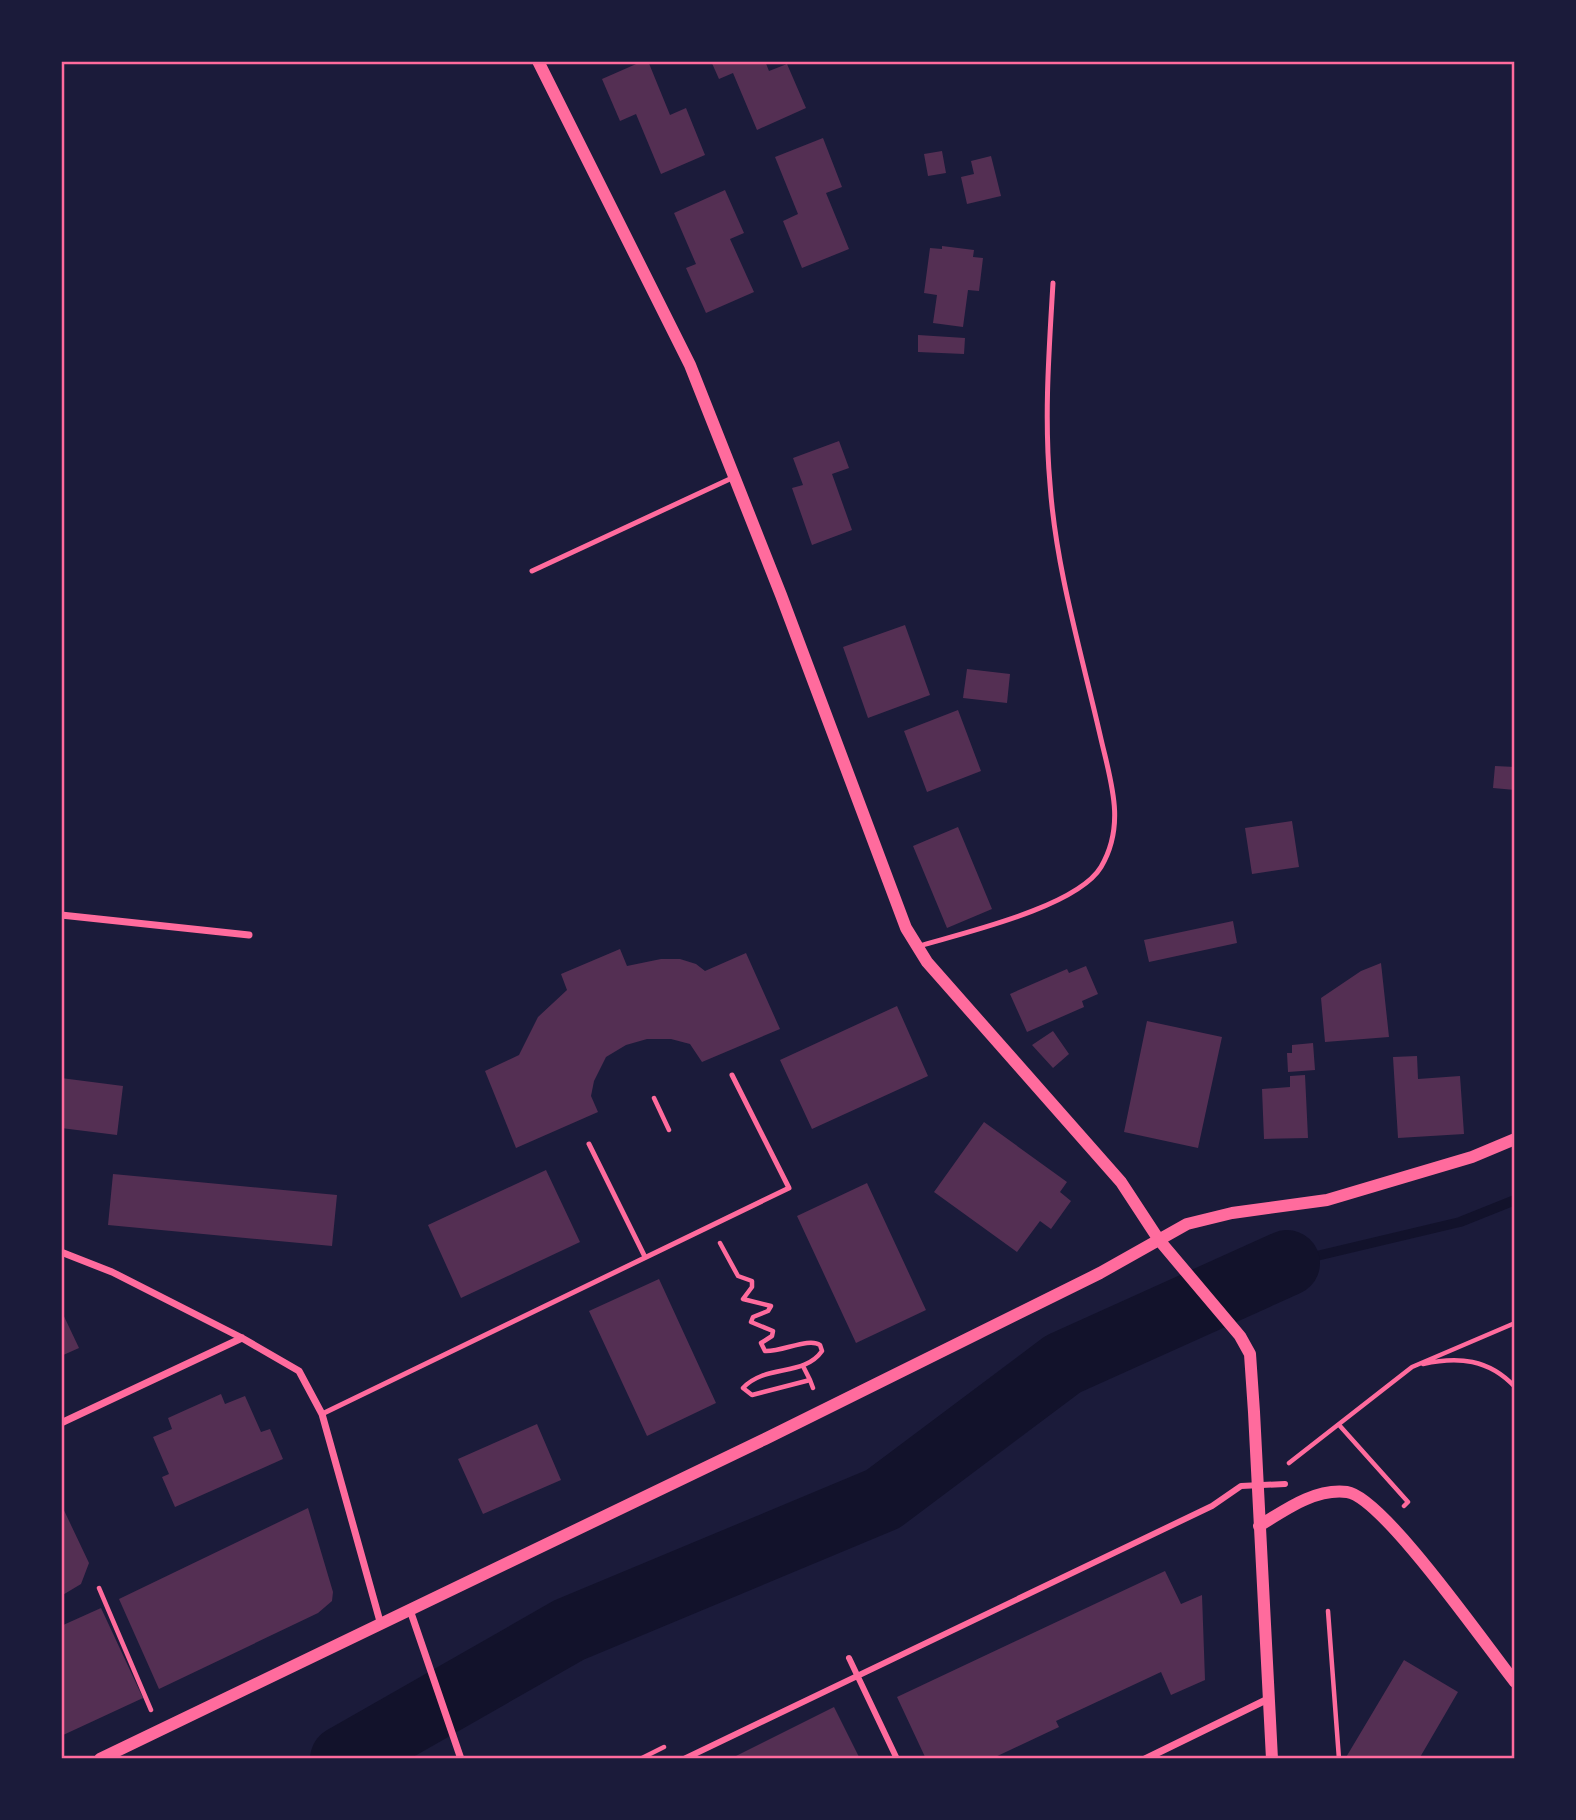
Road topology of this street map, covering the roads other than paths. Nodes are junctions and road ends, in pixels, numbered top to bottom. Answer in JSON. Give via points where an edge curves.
{"nodes":[{"id":1,"x":538,"y":61,"type":"edge"},
{"id":2,"x":1054,"y":283,"type":"dead end"},
{"id":3,"x":735,"y":476,"type":"junction"},
{"id":4,"x":532,"y":571,"type":"dead end"},
{"id":5,"x":61,"y":915,"type":"edge"},
{"id":6,"x":249,"y":935,"type":"dead end"},
{"id":7,"x":916,"y":947,"type":"junction"},
{"id":8,"x":732,"y":1075,"type":"dead end"},
{"id":9,"x":1515,"y":1139,"type":"edge"},
{"id":10,"x":589,"y":1144,"type":"dead end"},
{"id":11,"x":1159,"y":1240,"type":"junction"},
{"id":12,"x":61,"y":1252,"type":"edge"},
{"id":13,"x":645,"y":1257,"type":"junction"},
{"id":14,"x":242,"y":1338,"type":"junction"},
{"id":15,"x":322,"y":1414,"type":"junction"},
{"id":16,"x":61,"y":1423,"type":"edge"},
{"id":17,"x":1259,"y":1484,"type":"junction"},
{"id":18,"x":1285,"y":1484,"type":"dead end"},
{"id":19,"x":1259,"y":1526,"type":"junction"},
{"id":20,"x":410,"y":1610,"type":"junction"},
{"id":21,"x":381,"y":1625,"type":"junction"},
{"id":22,"x":849,"y":1658,"type":"dead end"},
{"id":23,"x":858,"y":1676,"type":"junction"},
{"id":24,"x":1515,"y":1682,"type":"edge"},
{"id":25,"x":1268,"y":1699,"type":"junction"},
{"id":26,"x":100,"y":1759,"type":"edge"},
{"id":27,"x":461,"y":1759,"type":"edge"},
{"id":28,"x":684,"y":1759,"type":"edge"},
{"id":29,"x":897,"y":1759,"type":"edge"},
{"id":30,"x":1145,"y":1759,"type":"edge"},
{"id":31,"x":1272,"y":1759,"type":"edge"}],
"edges":[{"from":1,"to":3,"type":"street","via":[[690,365]]},
{"from":2,"to":7,"type":"lane","via":[[1046,402],[1050,487],[1072,620],[1116,806],[1113,838],[1100,869],[1072,892],[1024,914]]},
{"from":3,"to":4,"type":"lane"},
{"from":3,"to":7,"type":"street"},
{"from":5,"to":6,"type":"street"},
{"from":7,"to":11,"type":"street","via":[[1121,1182]]},
{"from":8,"to":13,"type":"lane","via":[[789,1188]]},
{"from":9,"to":11,"type":"street","via":[[1472,1157],[1327,1200],[1187,1224]]},
{"from":10,"to":13,"type":"lane"},
{"from":11,"to":17,"type":"street","via":[[1250,1354]]},
{"from":11,"to":20,"type":"street","via":[[803,1420]]},
{"from":12,"to":14,"type":"street","via":[[112,1272]]},
{"from":13,"to":15,"type":"lane"},
{"from":14,"to":15,"type":"street","via":[[299,1371]]},
{"from":14,"to":16,"type":"street"},
{"from":15,"to":21,"type":"street"},
{"from":17,"to":18,"type":"street"},
{"from":17,"to":19,"type":"street"},
{"from":17,"to":23,"type":"street","via":[[1241,1486],[1212,1506]]},
{"from":19,"to":24,"type":"street","via":[[1326,1492],[1349,1492],[1388,1520]]},
{"from":19,"to":25,"type":"street"},
{"from":20,"to":21,"type":"street"},
{"from":20,"to":27,"type":"street"},
{"from":21,"to":26,"type":"street"},
{"from":22,"to":23,"type":"street"},
{"from":23,"to":28,"type":"street"},
{"from":23,"to":29,"type":"street"},
{"from":25,"to":30,"type":"street"},
{"from":25,"to":31,"type":"street"}]}
